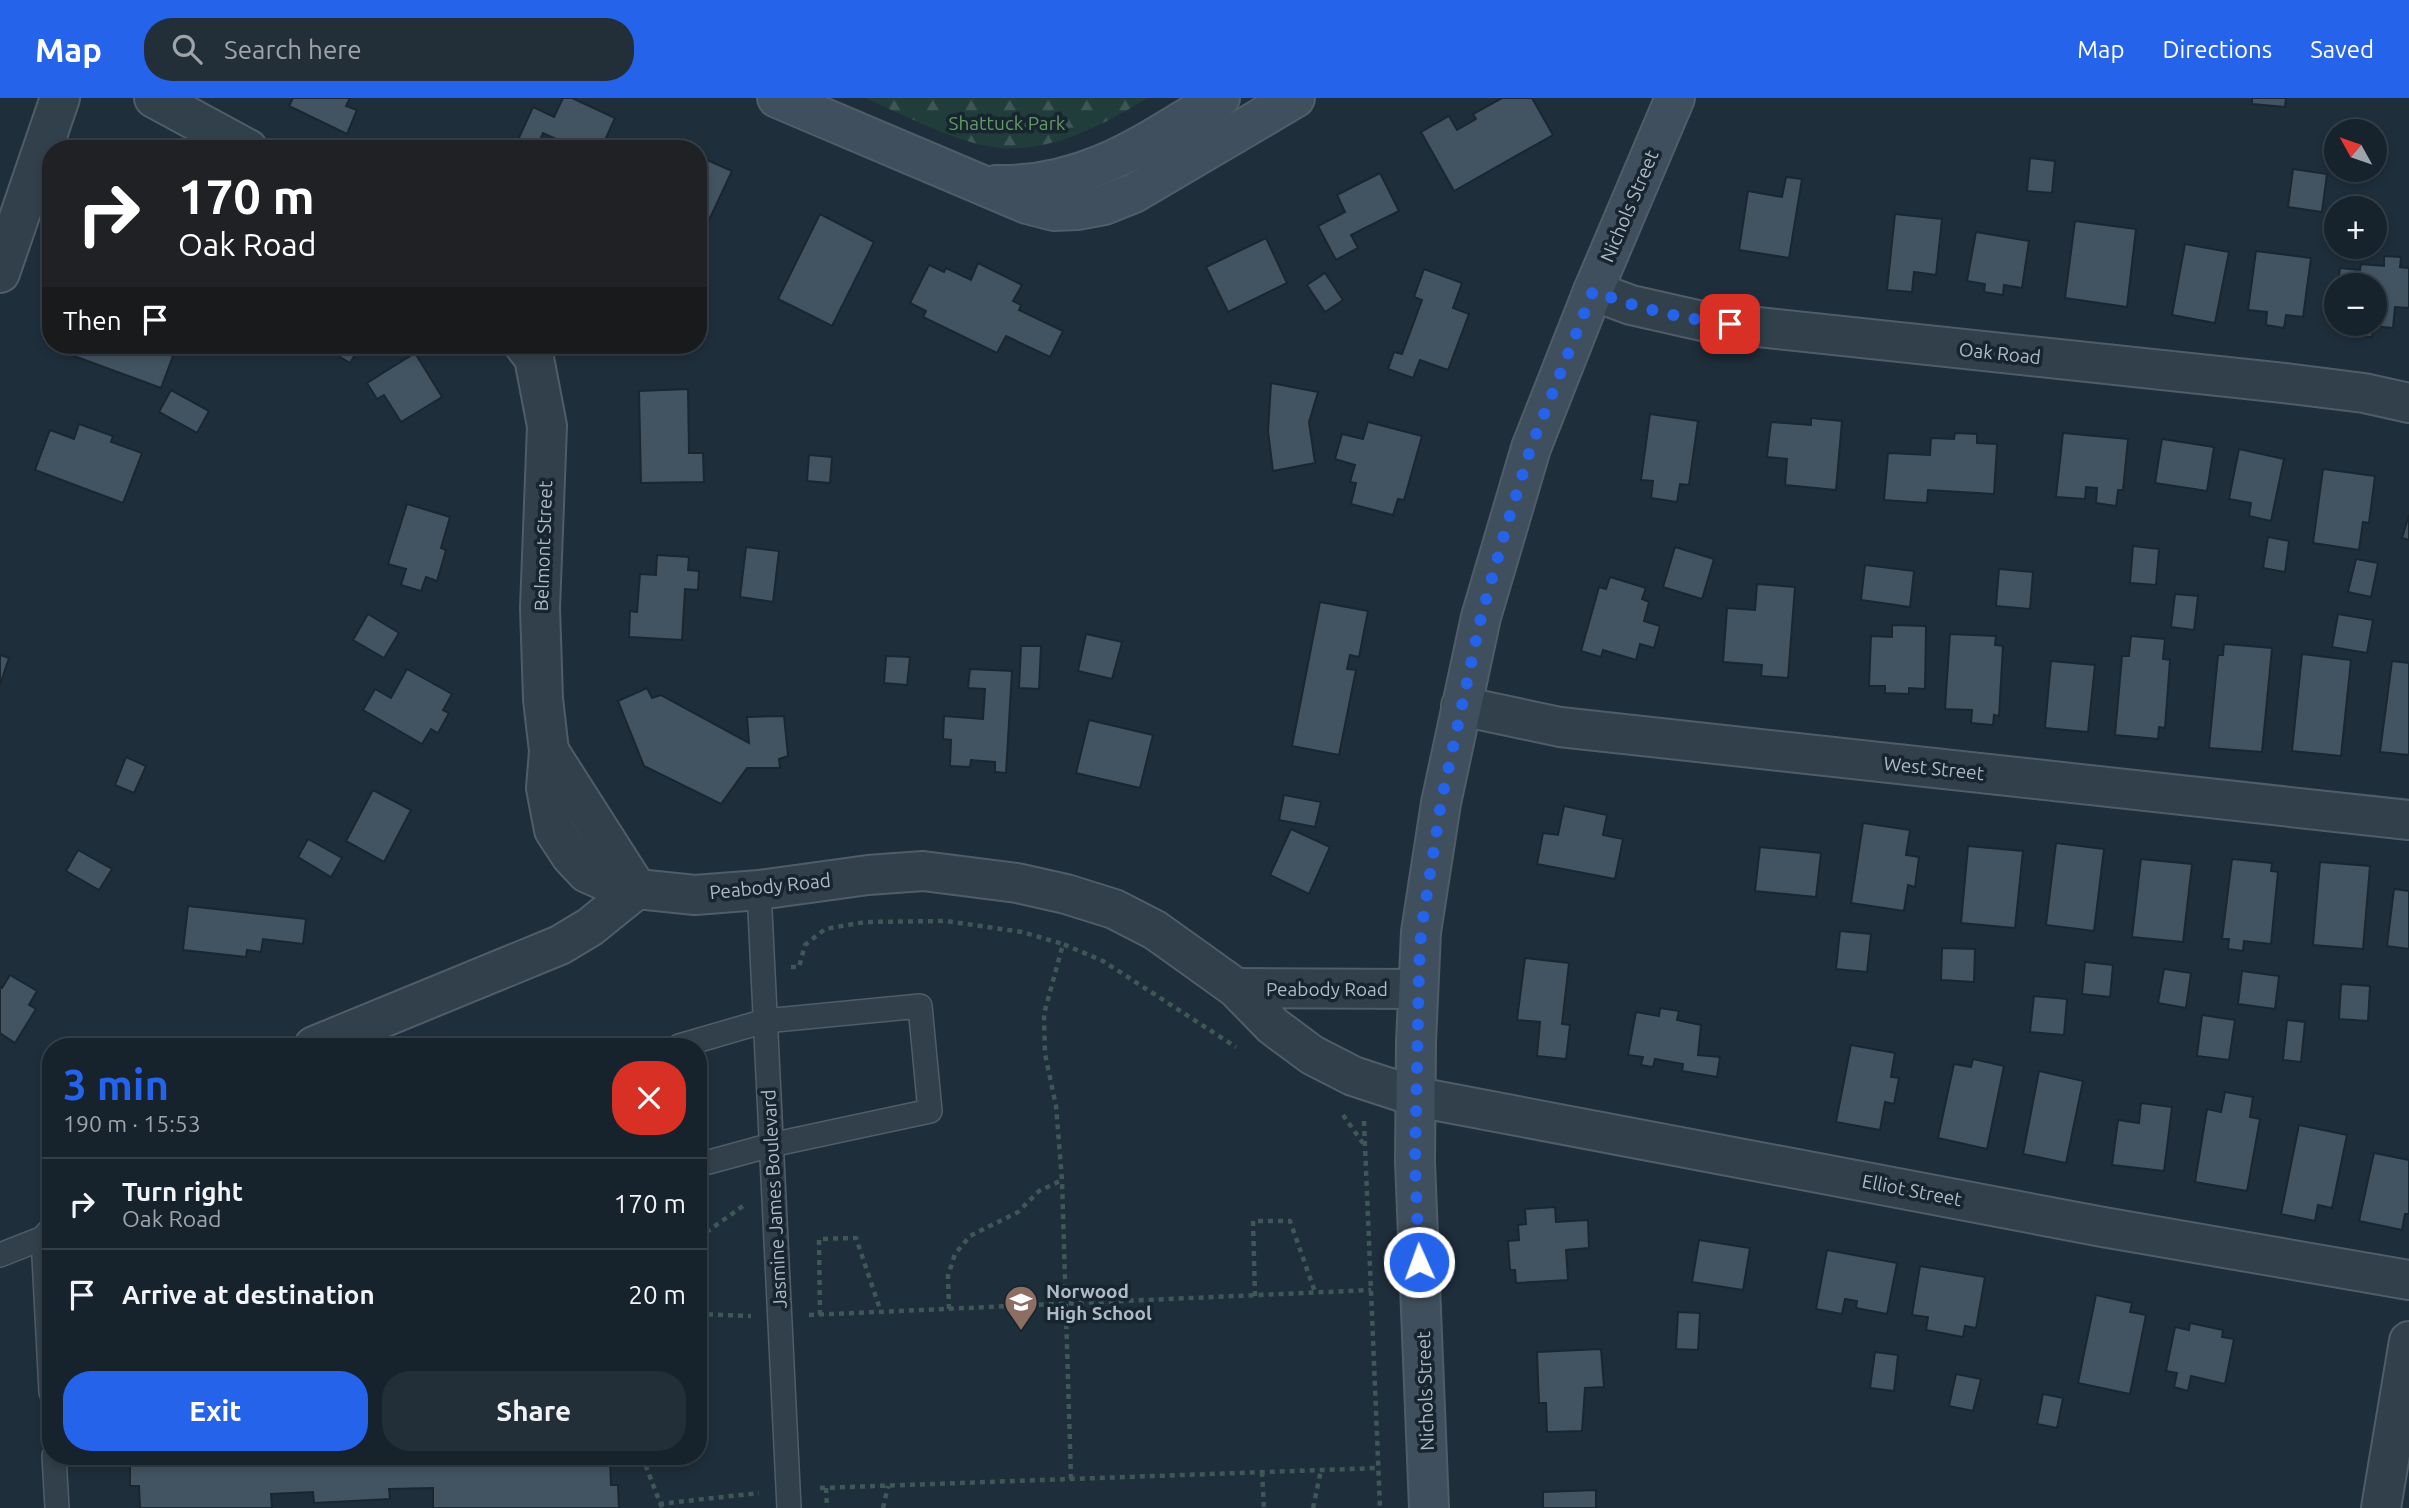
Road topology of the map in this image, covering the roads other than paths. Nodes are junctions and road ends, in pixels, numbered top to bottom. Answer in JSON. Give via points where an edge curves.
{"nodes":[{"id":1,"x":60,"y":98,"type":"edge"},
{"id":2,"x":154,"y":98,"type":"edge"},
{"id":3,"x":777,"y":98,"type":"edge"},
{"id":4,"x":1220,"y":98,"type":"edge"},
{"id":5,"x":1295,"y":98,"type":"edge"},
{"id":6,"x":1675,"y":98,"type":"edge"},
{"id":7,"x":1236,"y":112,"type":"edge"},
{"id":8,"x":46,"y":140,"type":"edge"},
{"id":9,"x":231,"y":140,"type":"edge"},
{"id":10,"x":42,"y":150,"type":"edge"},
{"id":11,"x":980,"y":184,"type":"junction"},
{"id":12,"x":0,"y":273,"type":"edge"},
{"id":13,"x":1593,"y":291,"type":"junction"},
{"id":14,"x":531,"y":354,"type":"edge"},
{"id":15,"x":2409,"y":403,"type":"edge"},
{"id":16,"x":1461,"y":706,"type":"junction"},
{"id":17,"x":2409,"y":820,"type":"edge"},
{"id":18,"x":637,"y":889,"type":"junction"},
{"id":19,"x":759,"y":890,"type":"junction"},
{"id":20,"x":1236,"y":988,"type":"junction"},
{"id":21,"x":1418,"y":989,"type":"junction"},
{"id":22,"x":765,"y":1021,"type":"junction"},
{"id":23,"x":333,"y":1038,"type":"edge"},
{"id":24,"x":707,"y":1038,"type":"edge"},
{"id":25,"x":1417,"y":1097,"type":"junction"},
{"id":26,"x":771,"y":1145,"type":"junction"},
{"id":27,"x":707,"y":1163,"type":"edge"},
{"id":28,"x":42,"y":1236,"type":"edge"},
{"id":29,"x":0,"y":1255,"type":"edge"},
{"id":30,"x":2409,"y":1280,"type":"edge"},
{"id":31,"x":2409,"y":1340,"type":"edge"},
{"id":32,"x":55,"y":1465,"type":"edge"},
{"id":33,"x":788,"y":1499,"type":"edge"},
{"id":34,"x":57,"y":1508,"type":"edge"},
{"id":35,"x":1430,"y":1508,"type":"edge"},
{"id":36,"x":2381,"y":1508,"type":"edge"}],
"edges":[{"from":1,"to":8,"type":"street"},
{"from":2,"to":9,"type":"street"},
{"from":3,"to":11,"type":"main road"},
{"from":4,"to":11,"type":"main road","via":[[1095,169],[1058,180]]},
{"from":5,"to":7,"type":"main road"},
{"from":6,"to":13,"type":"main road","name":"Nichols Street"},
{"from":7,"to":11,"type":"main road","via":[[1134,193],[1104,205],[1054,211]]},
{"from":10,"to":12,"type":"street"},
{"from":13,"to":15,"type":"street","name":"Oak Road","via":[[1702,321],[2284,383]]},
{"from":13,"to":16,"type":"main road","name":"Nichols Street","via":[[1531,447],[1481,617]]},
{"from":14,"to":18,"type":"street","name":"Belmont Street","via":[[547,426],[540,608],[549,751]]},
{"from":16,"to":17,"type":"street","name":"West Street","via":[[1560,727]]},
{"from":16,"to":21,"type":"main road","name":"Nichols Street","via":[[1429,870]]},
{"from":18,"to":19,"type":"street","name":"Peabody Road","via":[[695,895]]},
{"from":18,"to":23,"type":"street","via":[[590,928],[560,945]]},
{"from":19,"to":20,"type":"street","name":"Peabody Road","via":[[923,871],[1017,883],[1114,909],[1155,930]]},
{"from":19,"to":22,"type":"lane","name":"Jasmine James Boulevard"},
{"from":20,"to":21,"type":"street","name":"Peabody Road"},
{"from":20,"to":25,"type":"street","name":"Peabody Road","via":[[1273,1026],[1311,1055]]},
{"from":21,"to":25,"type":"main road","name":"Nichols Street"},
{"from":22,"to":24,"type":"lane"},
{"from":22,"to":26,"type":"lane","name":"Jasmine James Boulevard"},
{"from":22,"to":26,"type":"lane","via":[[920,1006],[930,1111]]},
{"from":25,"to":30,"type":"street","name":"Elliot Street"},
{"from":25,"to":35,"type":"main road","name":"Nichols Street","via":[[1415,1162]]},
{"from":26,"to":27,"type":"lane"},
{"from":26,"to":33,"type":"lane","name":"Jasmine James Boulevard"},
{"from":28,"to":29,"type":"lane"},
{"from":31,"to":36,"type":"street"},
{"from":32,"to":34,"type":"lane"}]}
